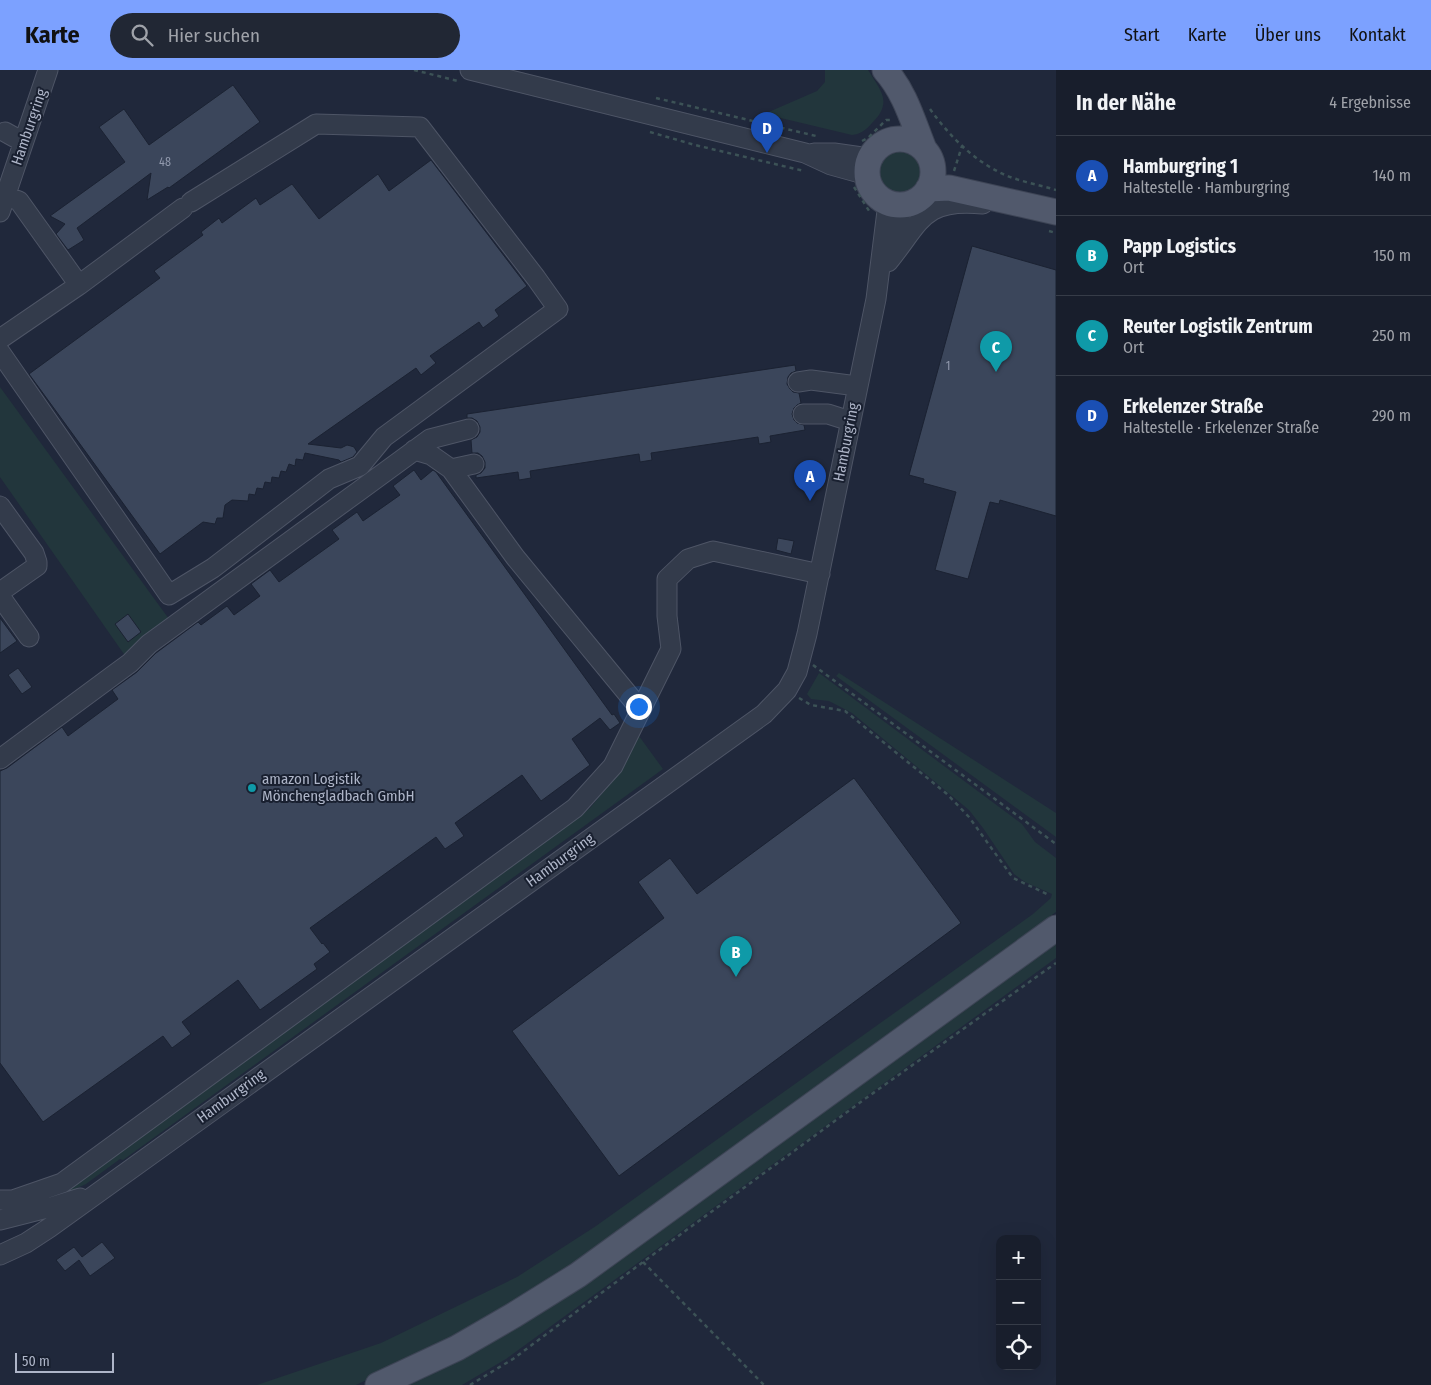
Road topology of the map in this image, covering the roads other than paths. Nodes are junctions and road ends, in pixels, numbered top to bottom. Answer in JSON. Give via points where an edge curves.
{"nodes":[{"id":1,"x":48,"y":70,"type":"edge"},
{"id":2,"x":470,"y":70,"type":"edge"},
{"id":3,"x":880,"y":70,"type":"edge"},
{"id":4,"x":886,"y":70,"type":"edge"},
{"id":5,"x":901,"y":127,"type":"junction"},
{"id":6,"x":5,"y":132,"type":"dead end"},
{"id":7,"x":23,"y":142,"type":"junction"},
{"id":8,"x":928,"y":156,"type":"junction"},
{"id":9,"x":862,"y":166,"type":"junction"},
{"id":10,"x":928,"y":189,"type":"junction"},
{"id":11,"x":3,"y":204,"type":"edge"},
{"id":12,"x":1054,"y":204,"type":"edge"},
{"id":13,"x":892,"y":211,"type":"junction"},
{"id":14,"x":888,"y":262,"type":"junction"},
{"id":15,"x":79,"y":285,"type":"junction"},
{"id":16,"x":876,"y":299,"type":"junction"},
{"id":17,"x":0,"y":338,"type":"edge"},
{"id":18,"x":0,"y":352,"type":"edge"},
{"id":19,"x":798,"y":382,"type":"dead end"},
{"id":20,"x":857,"y":386,"type":"junction"},
{"id":21,"x":803,"y":414,"type":"dead end"},
{"id":22,"x":850,"y":421,"type":"junction"},
{"id":23,"x":469,"y":429,"type":"dead end"},
{"id":24,"x":414,"y":450,"type":"junction"},
{"id":25,"x":474,"y":464,"type":"dead end"},
{"id":26,"x":451,"y":469,"type":"junction"},
{"id":27,"x":0,"y":506,"type":"edge"},
{"id":28,"x":820,"y":574,"type":"junction"},
{"id":29,"x":0,"y":592,"type":"edge"},
{"id":30,"x":0,"y":596,"type":"edge"},
{"id":31,"x":29,"y":637,"type":"dead end"},
{"id":32,"x":641,"y":710,"type":"junction"},
{"id":33,"x":0,"y":759,"type":"edge"},
{"id":34,"x":1056,"y":928,"type":"edge"},
{"id":35,"x":98,"y":1192,"type":"junction"},
{"id":36,"x":0,"y":1200,"type":"edge"},
{"id":37,"x":0,"y":1220,"type":"edge"},
{"id":38,"x":0,"y":1255,"type":"edge"},
{"id":39,"x":378,"y":1385,"type":"edge"}],
"edges":[{"from":1,"to":7,"type":"street","name":"Hamburgring"},
{"from":2,"to":9,"type":"street","via":[[805,162]]},
{"from":3,"to":5,"type":"main road","via":[[889,86]]},
{"from":4,"to":5,"type":"main road","via":[[904,96]]},
{"from":5,"to":8,"type":"main road","via":[[905,139],[915,142]]},
{"from":5,"to":9,"type":"main road","via":[[875,149]]},
{"from":6,"to":7,"type":"street"},
{"from":7,"to":11,"type":"street","name":"Hamburgring"},
{"from":8,"to":10,"type":"main road","via":[[933,172]]},
{"from":8,"to":12,"type":"main road","via":[[953,174],[1020,191]]},
{"from":9,"to":13,"type":"main road","via":[[874,192]]},
{"from":10,"to":12,"type":"main road","via":[[949,188]]},
{"from":10,"to":13,"type":"main road","via":[[913,202]]},
{"from":11,"to":15,"type":"street","via":[[18,201]]},
{"from":12,"to":14,"type":"street","via":[[1018,213],[965,202],[935,208],[910,231]]},
{"from":13,"to":14,"type":"street","via":[[894,241]]},
{"from":13,"to":16,"type":"street"},
{"from":14,"to":16,"type":"street"},
{"from":15,"to":17,"type":"street"},
{"from":15,"to":18,"type":"street","via":[[187,205],[316,124],[420,127],[558,309],[384,437],[360,466],[329,479],[213,568],[169,595]]},
{"from":16,"to":20,"type":"street","name":"Hamburgring"},
{"from":19,"to":20,"type":"street","via":[[811,380]]},
{"from":20,"to":22,"type":"street","name":"Hamburgring"},
{"from":21,"to":22,"type":"street","via":[[828,414]]},
{"from":22,"to":28,"type":"street","name":"Hamburgring"},
{"from":23,"to":24,"type":"street","via":[[430,439]]},
{"from":24,"to":26,"type":"street","via":[[431,455]]},
{"from":24,"to":33,"type":"street","via":[[149,644],[130,663]]},
{"from":25,"to":26,"type":"street"},
{"from":26,"to":32,"type":"street","via":[[515,557]]},
{"from":27,"to":29,"type":"street","via":[[38,562],[37,566]]},
{"from":28,"to":32,"type":"street","via":[[713,551],[688,559],[666,580],[666,616],[671,649]]},
{"from":28,"to":35,"type":"street","name":"Hamburgring","via":[[797,672],[787,690],[764,714]]},
{"from":30,"to":31,"type":"street"},
{"from":32,"to":36,"type":"street","via":[[613,766],[575,808],[62,1183],[13,1200]]},
{"from":34,"to":39,"type":"main road","via":[[578,1275],[457,1348]]},
{"from":35,"to":37,"type":"street"},
{"from":35,"to":38,"type":"street","name":"Hamburgring","via":[[26,1243]]}]}
